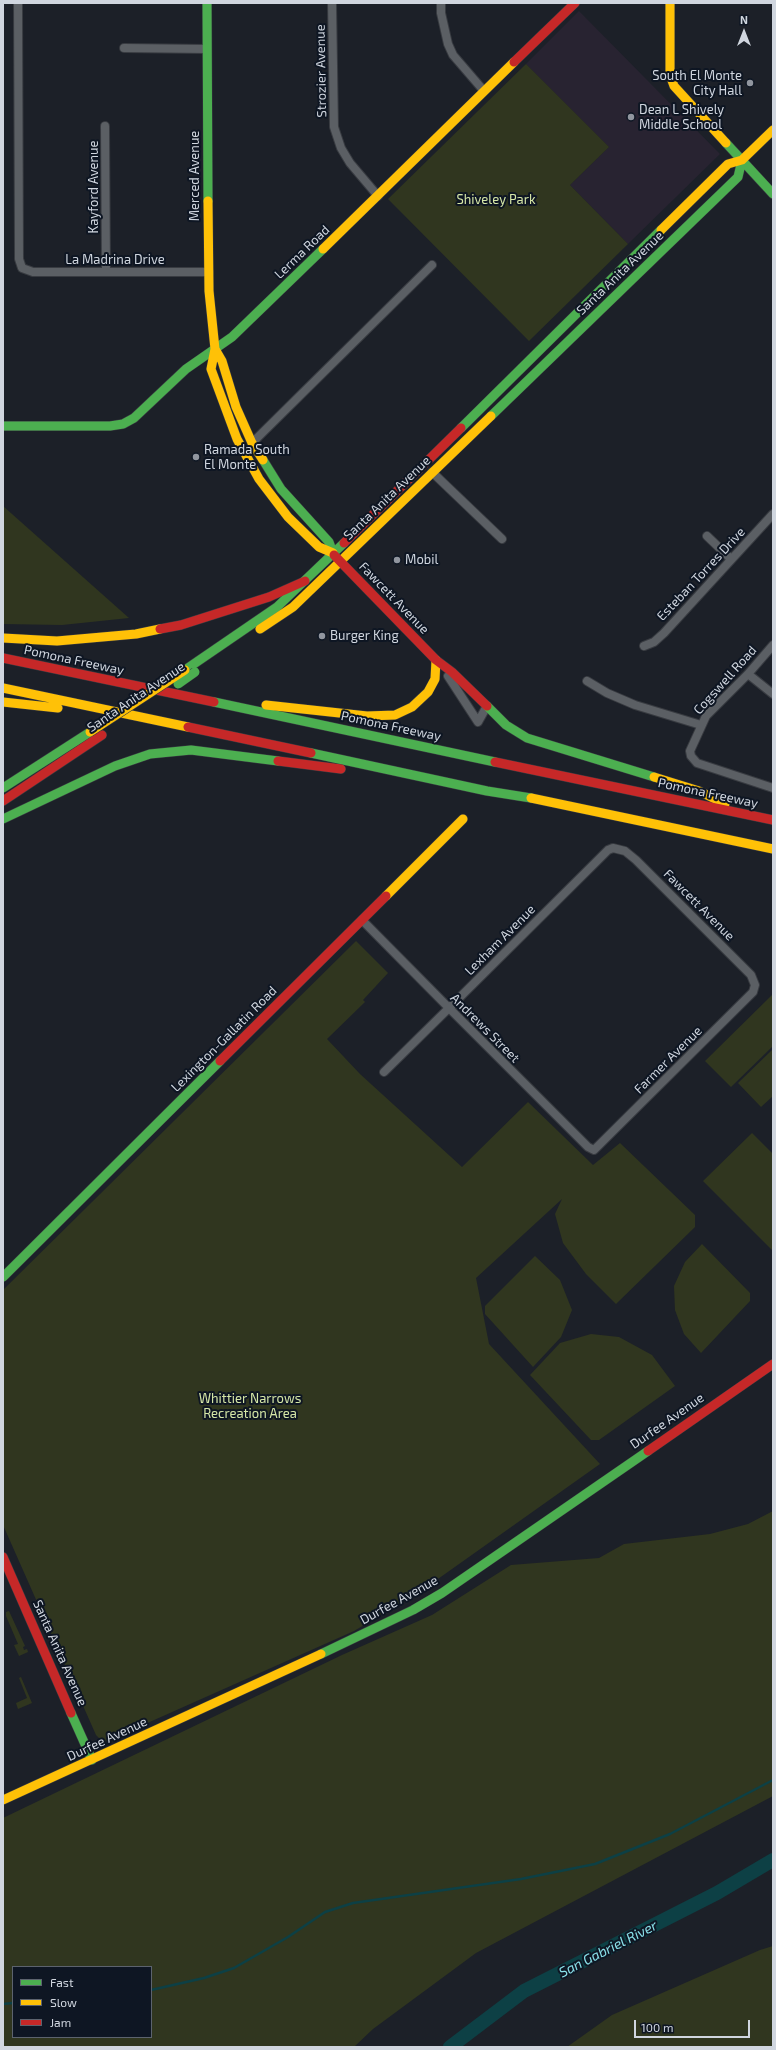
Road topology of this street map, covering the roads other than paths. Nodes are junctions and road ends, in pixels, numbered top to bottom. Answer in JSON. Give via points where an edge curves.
{"nodes":[{"id":1,"x":18,"y":3,"type":"edge"},
{"id":2,"x":207,"y":3,"type":"edge"},
{"id":3,"x":332,"y":3,"type":"edge"},
{"id":4,"x":441,"y":3,"type":"edge"},
{"id":5,"x":575,"y":3,"type":"edge"},
{"id":6,"x":670,"y":3,"type":"edge"},
{"id":7,"x":124,"y":48,"type":"dead end"},
{"id":8,"x":207,"y":49,"type":"junction"},
{"id":9,"x":484,"y":91,"type":"junction"},
{"id":10,"x":105,"y":126,"type":"dead end"},
{"id":11,"x":773,"y":130,"type":"edge"},
{"id":12,"x":742,"y":160,"type":"junction"},
{"id":13,"x":773,"y":194,"type":"edge"},
{"id":14,"x":378,"y":196,"type":"junction"},
{"id":15,"x":432,"y":265,"type":"dead end"},
{"id":16,"x":106,"y":272,"type":"junction"},
{"id":17,"x":209,"y":272,"type":"junction"},
{"id":18,"x":215,"y":349,"type":"junction"},
{"id":19,"x":509,"y":380,"type":"junction"},
{"id":20,"x":518,"y":390,"type":"junction"},
{"id":21,"x":3,"y":426,"type":"edge"},
{"id":22,"x":252,"y":443,"type":"junction"},
{"id":23,"x":432,"y":472,"type":"junction"},
{"id":24,"x":773,"y":514,"type":"edge"},
{"id":25,"x":314,"y":526,"type":"junction"},
{"id":26,"x":304,"y":533,"type":"junction"},
{"id":27,"x":707,"y":536,"type":"dead end"},
{"id":28,"x":502,"y":539,"type":"dead end"},
{"id":29,"x":333,"y":553,"type":"junction"},
{"id":30,"x":731,"y":559,"type":"junction"},
{"id":31,"x":341,"y":561,"type":"junction"},
{"id":32,"x":306,"y":581,"type":"junction"},
{"id":33,"x":3,"y":638,"type":"edge"},
{"id":34,"x":773,"y":645,"type":"edge"},
{"id":35,"x":644,"y":646,"type":"dead end"},
{"id":36,"x":3,"y":658,"type":"edge"},
{"id":37,"x":436,"y":660,"type":"junction"},
{"id":38,"x":748,"y":674,"type":"junction"},
{"id":39,"x":587,"y":681,"type":"dead end"},
{"id":40,"x":3,"y":688,"type":"edge"},
{"id":41,"x":169,"y":693,"type":"junction"},
{"id":42,"x":773,"y":694,"type":"edge"},
{"id":43,"x":3,"y":702,"type":"edge"},
{"id":44,"x":487,"y":706,"type":"junction"},
{"id":45,"x":145,"y":718,"type":"junction"},
{"id":46,"x":701,"y":726,"type":"junction"},
{"id":47,"x":3,"y":788,"type":"edge"},
{"id":48,"x":773,"y":788,"type":"edge"},
{"id":49,"x":487,"y":791,"type":"junction"},
{"id":50,"x":3,"y":801,"type":"edge"},
{"id":51,"x":742,"y":813,"type":"junction"},
{"id":52,"x":3,"y":819,"type":"edge"},
{"id":53,"x":463,"y":819,"type":"dead end"},
{"id":54,"x":773,"y":820,"type":"edge"},
{"id":55,"x":618,"y":849,"type":"joint"},
{"id":56,"x":773,"y":849,"type":"edge"},
{"id":57,"x":362,"y":920,"type":"junction"},
{"id":58,"x":755,"y":985,"type":"joint"},
{"id":59,"x":448,"y":1008,"type":"junction"},
{"id":60,"x":384,"y":1072,"type":"dead end"},
{"id":61,"x":594,"y":1150,"type":"joint"},
{"id":62,"x":3,"y":1278,"type":"edge"},
{"id":63,"x":773,"y":1364,"type":"edge"},
{"id":64,"x":3,"y":1557,"type":"edge"},
{"id":65,"x":92,"y":1760,"type":"junction"},
{"id":66,"x":3,"y":1800,"type":"edge"}],
"edges":[{"from":1,"to":16,"type":"street","name":"La Madrina Drive","via":[[19,259],[22,268],[33,272]]},
{"from":2,"to":8,"type":"main road","name":"Merced Avenue"},
{"from":3,"to":14,"type":"street","name":"Strozier Avenue","via":[[334,127],[341,148],[350,163]]},
{"from":4,"to":9,"type":"street","via":[[444,32],[453,55]]},
{"from":5,"to":9,"type":"main road","name":"Lerma Road"},
{"from":6,"to":12,"type":"main road","via":[[672,82],[677,92]]},
{"from":7,"to":8,"type":"street"},
{"from":8,"to":17,"type":"main road","name":"Merced Avenue"},
{"from":9,"to":14,"type":"main road","name":"Lerma Road"},
{"from":10,"to":16,"type":"street","name":"Kayford Avenue"},
{"from":11,"to":12,"type":"main road","name":"Santa Anita Avenue"},
{"from":12,"to":13,"type":"main road"},
{"from":12,"to":19,"type":"main road","name":"Santa Anita Avenue","via":[[728,164]]},
{"from":12,"to":20,"type":"main road","name":"Santa Anita Avenue","via":[[738,177]]},
{"from":14,"to":18,"type":"main road","name":"Lerma Road","via":[[232,337]]},
{"from":15,"to":22,"type":"street"},
{"from":16,"to":17,"type":"street","name":"La Madrina Drive"},
{"from":17,"to":18,"type":"main road","name":"Merced Avenue"},
{"from":18,"to":21,"type":"main road","name":"Lerma Road","via":[[186,369],[134,418],[123,424]]},
{"from":18,"to":22,"type":"main road","name":"Merced Avenue"},
{"from":18,"to":26,"type":"main road","name":"Merced Avenue","via":[[212,369],[237,440],[263,485]]},
{"from":19,"to":20,"type":"main road"},
{"from":19,"to":29,"type":"main road","name":"Santa Anita Avenue"},
{"from":20,"to":23,"type":"main road","name":"Santa Anita Avenue"},
{"from":22,"to":25,"type":"main road","name":"Merced Avenue","via":[[282,489]]},
{"from":23,"to":28,"type":"street"},
{"from":23,"to":31,"type":"main road","name":"Santa Anita Avenue"},
{"from":24,"to":30,"type":"street","name":"Esteban Torres Drive"},
{"from":25,"to":26,"type":"main road"},
{"from":25,"to":29,"type":"main road","name":"Merced Avenue","via":[[329,542]]},
{"from":26,"to":29,"type":"main road","name":"Merced Avenue","via":[[319,547]]},
{"from":27,"to":30,"type":"street"},
{"from":29,"to":31,"type":"main road","name":"Fawcett Avenue"},
{"from":29,"to":32,"type":"main road","name":"Santa Anita Avenue"},
{"from":30,"to":35,"type":"street","name":"Esteban Torres Drive","via":[[664,633],[654,642]]},
{"from":31,"to":37,"type":"main road","name":"Fawcett Avenue"},
{"from":31,"to":50,"type":"main road","name":"Santa Anita Avenue","bridge":true,"via":[[293,607]]},
{"from":32,"to":33,"type":"main road","via":[[233,609],[181,625],[136,634],[57,640]]},
{"from":32,"to":47,"type":"main road","name":"Santa Anita Avenue","bridge":true,"via":[[277,607],[185,670]]},
{"from":34,"to":38,"type":"street","name":"Cogswell Road"},
{"from":36,"to":41,"type":"main road","name":"Pomona Freeway"},
{"from":37,"to":41,"type":"main road","via":[[435,679],[428,692],[412,707],[395,716],[367,716]]},
{"from":37,"to":44,"type":"main road","name":"Fawcett Avenue"},
{"from":37,"to":44,"type":"street","name":"Fawcett Avenue","via":[[454,682],[478,722]]},
{"from":38,"to":42,"type":"street"},
{"from":38,"to":46,"type":"street","name":"Cogswell Road","via":[[706,716]]},
{"from":39,"to":46,"type":"street","via":[[635,705]]},
{"from":40,"to":45,"type":"main road"},
{"from":41,"to":51,"type":"main road","name":"Pomona Freeway"},
{"from":43,"to":45,"type":"main road"},
{"from":44,"to":51,"type":"main road","via":[[506,725],[527,738],[699,791]]},
{"from":45,"to":49,"type":"main road"},
{"from":46,"to":48,"type":"street","name":"Cogswell Road","via":[[691,746],[691,756],[697,763]]},
{"from":49,"to":52,"type":"main road","via":[[245,755],[191,750],[150,754],[115,766]]},
{"from":49,"to":56,"type":"main road","via":[[552,802]]},
{"from":51,"to":54,"type":"main road","name":"Pomona Freeway"},
{"from":53,"to":57,"type":"main road","name":"Lexington-Gallatin Road"},
{"from":55,"to":58,"type":"street","name":"Fawcett Avenue","via":[[641,865],[751,975]]},
{"from":55,"to":59,"type":"street","name":"Lexham Avenue","via":[[608,850]]},
{"from":57,"to":59,"type":"street","name":"Andrews Street"},
{"from":57,"to":62,"type":"main road","name":"Lexington-Gallatin Road"},
{"from":58,"to":61,"type":"street","name":"Farmer Avenue","via":[[753,992]]},
{"from":59,"to":60,"type":"street","name":"Lexham Avenue"},
{"from":59,"to":61,"type":"street","name":"Andrews Street","via":[[588,1148]]},
{"from":63,"to":65,"type":"main road","name":"Durfee Avenue","via":[[442,1593],[383,1626]]},
{"from":64,"to":65,"type":"main road","name":"Santa Anita Avenue"},
{"from":65,"to":66,"type":"main road","name":"Durfee Avenue"}]}
